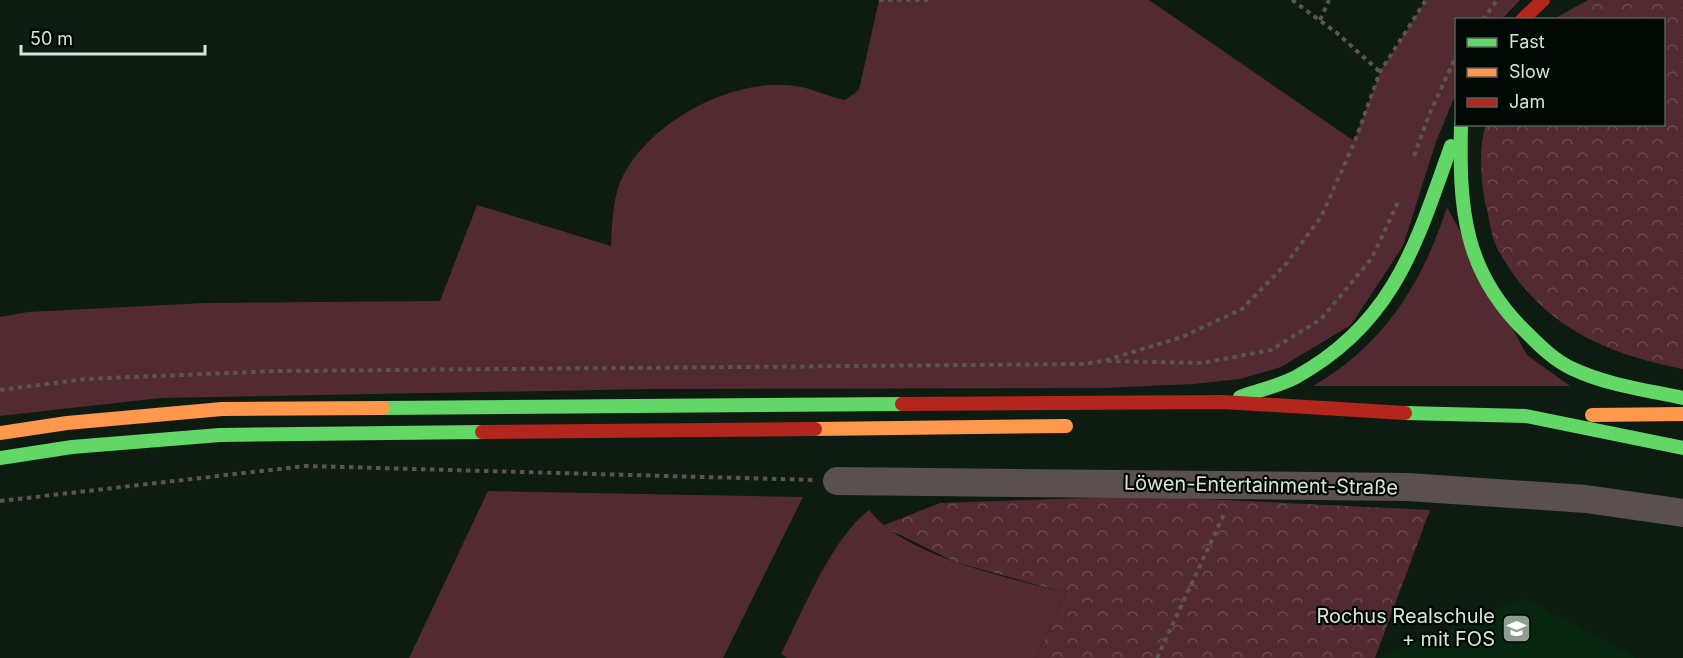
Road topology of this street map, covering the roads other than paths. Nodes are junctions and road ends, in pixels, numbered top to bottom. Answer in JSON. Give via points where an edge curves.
{"nodes":[{"id":1,"x":1544,"y":0,"type":"edge"},
{"id":2,"x":1524,"y":18,"type":"edge"},
{"id":3,"x":1459,"y":126,"type":"edge"},
{"id":4,"x":1460,"y":126,"type":"edge"},
{"id":5,"x":1683,"y":398,"type":"edge"},
{"id":6,"x":1224,"y":402,"type":"junction"},
{"id":7,"x":1683,"y":414,"type":"edge"},
{"id":8,"x":1526,"y":416,"type":"junction"},
{"id":9,"x":1314,"y":422,"type":"dead end"},
{"id":10,"x":1077,"y":426,"type":"dead end"},
{"id":11,"x":0,"y":433,"type":"edge"},
{"id":12,"x":1683,"y":448,"type":"edge"},
{"id":13,"x":0,"y":458,"type":"edge"},
{"id":14,"x":837,"y":481,"type":"road end"},
{"id":15,"x":1683,"y":513,"type":"edge"}],
"edges":[{"from":1,"to":2,"type":"highway"},
{"from":3,"to":6,"type":"highway","via":[[1398,282],[1376,315],[1354,339],[1295,378]]},
{"from":4,"to":5,"type":"highway","via":[[1459,186],[1464,224],[1476,265],[1517,326],[1571,368],[1609,382]]},
{"from":6,"to":8,"type":"highway"},
{"from":6,"to":11,"type":"highway","via":[[234,409],[145,415]]},
{"from":7,"to":8,"type":"highway"},
{"from":8,"to":9,"type":"highway"},
{"from":8,"to":12,"type":"highway"},
{"from":10,"to":13,"type":"highway","via":[[220,435],[82,446]]},
{"from":14,"to":15,"type":"street","name":"Löwen-Entertainment-Straße","via":[[1238,484],[1467,491],[1586,499]]}]}
